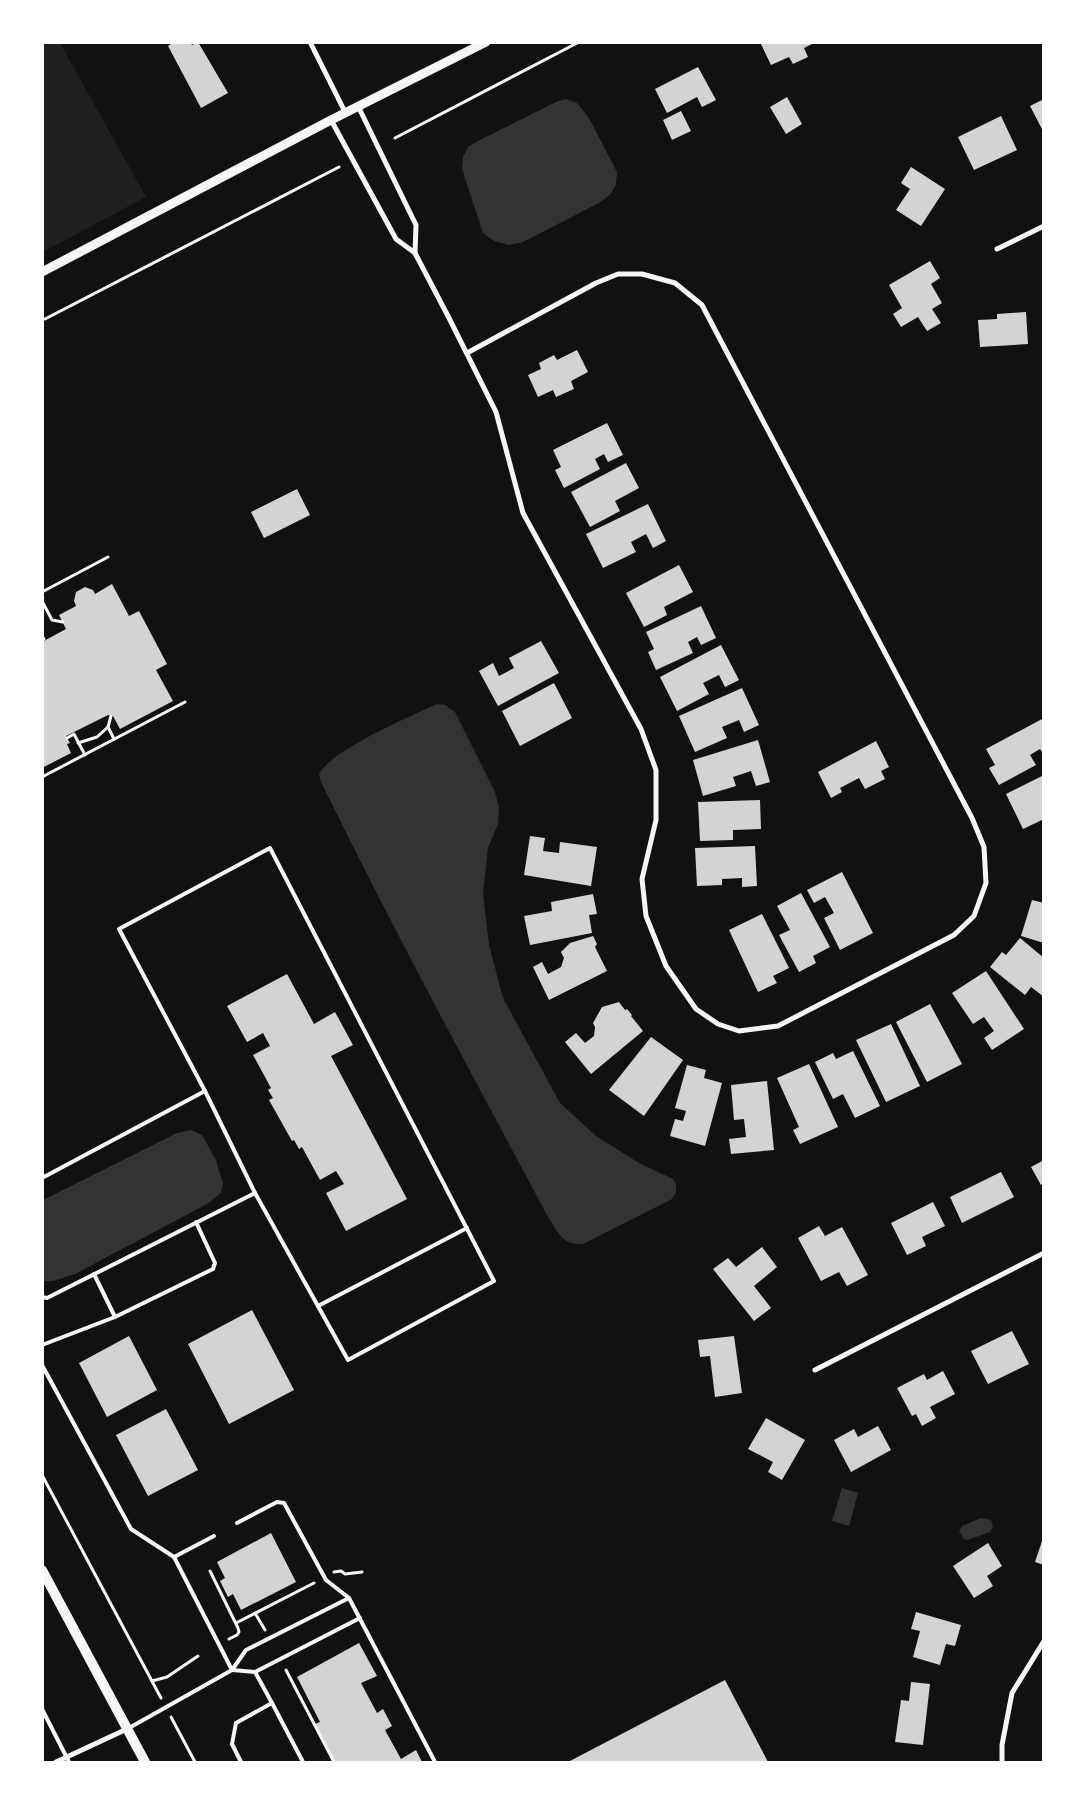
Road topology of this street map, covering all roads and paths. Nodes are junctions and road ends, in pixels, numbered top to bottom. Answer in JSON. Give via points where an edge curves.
{"nodes":[{"id":1,"x":310,"y":42,"type":"edge"},
{"id":2,"x":486,"y":42,"type":"edge"},
{"id":3,"x":579,"y":42,"type":"edge"},
{"id":4,"x":358,"y":106,"type":"junction"},
{"id":5,"x":345,"y":112,"type":"junction"},
{"id":6,"x":331,"y":120,"type":"junction"},
{"id":7,"x":395,"y":138,"type":"dead end"},
{"id":8,"x":339,"y":167,"type":"dead end"},
{"id":9,"x":1044,"y":226,"type":"edge"},
{"id":10,"x":997,"y":249,"type":"dead end"},
{"id":11,"x":415,"y":253,"type":"junction"},
{"id":12,"x":42,"y":272,"type":"edge"},
{"id":13,"x":45,"y":319,"type":"dead end"},
{"id":14,"x":466,"y":353,"type":"junction"},
{"id":15,"x":108,"y":557,"type":"dead end"},
{"id":16,"x":42,"y":592,"type":"edge"},
{"id":17,"x":42,"y":601,"type":"edge"},
{"id":18,"x":63,"y":622,"type":"dead end"},
{"id":19,"x":185,"y":702,"type":"dead end"},
{"id":20,"x":111,"y":716,"type":"dead end"},
{"id":21,"x":108,"y":727,"type":"junction"},
{"id":22,"x":67,"y":738,"type":"dead end"},
{"id":23,"x":114,"y":739,"type":"junction"},
{"id":24,"x":78,"y":742,"type":"junction"},
{"id":25,"x":84,"y":754,"type":"junction"},
{"id":26,"x":42,"y":777,"type":"edge"},
{"id":27,"x":205,"y":1091,"type":"junction"},
{"id":28,"x":42,"y":1178,"type":"edge"},
{"id":29,"x":255,"y":1193,"type":"junction"},
{"id":30,"x":196,"y":1222,"type":"junction"},
{"id":31,"x":466,"y":1228,"type":"junction"},
{"id":32,"x":1044,"y":1253,"type":"edge"},
{"id":33,"x":94,"y":1274,"type":"junction"},
{"id":34,"x":42,"y":1297,"type":"edge"},
{"id":35,"x":318,"y":1306,"type":"junction"},
{"id":36,"x":115,"y":1317,"type":"junction"},
{"id":37,"x":42,"y":1345,"type":"edge"},
{"id":38,"x":42,"y":1365,"type":"edge"},
{"id":39,"x":815,"y":1370,"type":"dead end"},
{"id":40,"x":42,"y":1476,"type":"edge"},
{"id":41,"x":237,"y":1523,"type":"dead end"},
{"id":42,"x":214,"y":1536,"type":"dead end"},
{"id":43,"x":174,"y":1557,"type":"junction"},
{"id":44,"x":42,"y":1570,"type":"edge"},
{"id":45,"x":210,"y":1571,"type":"dead end"},
{"id":46,"x":362,"y":1572,"type":"dead end"},
{"id":47,"x":332,"y":1573,"type":"dead end"},
{"id":48,"x":314,"y":1583,"type":"dead end"},
{"id":49,"x":349,"y":1598,"type":"junction"},
{"id":50,"x":255,"y":1613,"type":"junction"},
{"id":51,"x":360,"y":1618,"type":"junction"},
{"id":52,"x":236,"y":1623,"type":"junction"},
{"id":53,"x":268,"y":1636,"type":"dead end"},
{"id":54,"x":229,"y":1639,"type":"dead end"},
{"id":55,"x":1044,"y":1641,"type":"edge"},
{"id":56,"x":198,"y":1656,"type":"dead end"},
{"id":57,"x":232,"y":1670,"type":"junction"},
{"id":58,"x":286,"y":1670,"type":"dead end"},
{"id":59,"x":255,"y":1672,"type":"junction"},
{"id":60,"x":152,"y":1681,"type":"junction"},
{"id":61,"x":272,"y":1703,"type":"junction"},
{"id":62,"x":166,"y":1708,"type":"junction"},
{"id":63,"x":42,"y":1709,"type":"edge"},
{"id":64,"x":126,"y":1729,"type":"junction"},
{"id":65,"x":68,"y":1760,"type":"edge"},
{"id":66,"x":56,"y":1762,"type":"edge"},
{"id":67,"x":145,"y":1762,"type":"edge"},
{"id":68,"x":195,"y":1762,"type":"edge"},
{"id":69,"x":242,"y":1762,"type":"edge"},
{"id":70,"x":303,"y":1762,"type":"edge"},
{"id":71,"x":334,"y":1762,"type":"edge"},
{"id":72,"x":435,"y":1762,"type":"edge"},
{"id":73,"x":1002,"y":1762,"type":"edge"}],
"edges":[{"from":1,"to":5,"type":"street"},
{"from":2,"to":4,"type":"street"},
{"from":3,"to":7,"type":"path"},
{"from":4,"to":5,"type":"street"},
{"from":4,"to":11,"type":"street","via":[[416,225]]},
{"from":5,"to":6,"type":"street"},
{"from":6,"to":11,"type":"street","via":[[396,239]]},
{"from":6,"to":12,"type":"street"},
{"from":8,"to":13,"type":"path"},
{"from":9,"to":10,"type":"street"},
{"from":11,"to":14,"type":"street"},
{"from":14,"to":14,"type":"street","via":[[496,412],[523,513],[641,729],[656,770],[656,820],[642,879],[646,916],[666,966],[696,1009],[718,1024],[739,1031],[778,1026],[954,935],[974,916],[986,883],[984,846],[702,304],[674,283],[642,274],[618,274]]},
{"from":15,"to":16,"type":"path"},
{"from":17,"to":18,"type":"path","via":[[52,620]]},
{"from":19,"to":23,"type":"path"},
{"from":20,"to":21,"type":"path"},
{"from":21,"to":23,"type":"path"},
{"from":21,"to":24,"type":"path","via":[[96,738]]},
{"from":22,"to":24,"type":"path","via":[[74,734]]},
{"from":23,"to":25,"type":"path"},
{"from":24,"to":25,"type":"path"},
{"from":25,"to":26,"type":"path"},
{"from":27,"to":28,"type":"lane"},
{"from":27,"to":29,"type":"lane"},
{"from":27,"to":31,"type":"lane","via":[[118,929],[270,848]]},
{"from":29,"to":30,"type":"lane"},
{"from":29,"to":35,"type":"lane"},
{"from":30,"to":33,"type":"lane"},
{"from":30,"to":36,"type":"lane","via":[[215,1262],[213,1269]]},
{"from":31,"to":35,"type":"lane"},
{"from":31,"to":35,"type":"lane","via":[[494,1281],[348,1360]]},
{"from":32,"to":39,"type":"street"},
{"from":33,"to":34,"type":"lane","via":[[47,1298]]},
{"from":33,"to":36,"type":"lane"},
{"from":36,"to":37,"type":"lane"},
{"from":38,"to":43,"type":"lane","via":[[131,1529]]},
{"from":40,"to":60,"type":"path"},
{"from":41,"to":49,"type":"lane","via":[[277,1502],[284,1502],[326,1580]]},
{"from":42,"to":43,"type":"lane"},
{"from":43,"to":57,"type":"lane"},
{"from":44,"to":64,"type":"main road"},
{"from":45,"to":52,"type":"path"},
{"from":46,"to":47,"type":"path"},
{"from":48,"to":50,"type":"path"},
{"from":49,"to":51,"type":"lane"},
{"from":49,"to":57,"type":"lane","via":[[246,1650]]},
{"from":50,"to":52,"type":"path"},
{"from":50,"to":53,"type":"path"},
{"from":51,"to":59,"type":"lane"},
{"from":51,"to":72,"type":"lane"},
{"from":52,"to":54,"type":"path","via":[[239,1632]]},
{"from":55,"to":73,"type":"street","via":[[1012,1693]]},
{"from":56,"to":60,"type":"path","via":[[167,1677]]},
{"from":57,"to":59,"type":"lane"},
{"from":57,"to":62,"type":"lane"},
{"from":58,"to":71,"type":"path"},
{"from":59,"to":61,"type":"lane"},
{"from":60,"to":62,"type":"path"},
{"from":61,"to":69,"type":"lane","via":[[236,1723],[232,1744]]},
{"from":61,"to":70,"type":"lane"},
{"from":62,"to":64,"type":"lane"},
{"from":62,"to":68,"type":"path"},
{"from":63,"to":65,"type":"lane"},
{"from":64,"to":65,"type":"street"},
{"from":64,"to":67,"type":"main road"},
{"from":65,"to":66,"type":"street"}]}
